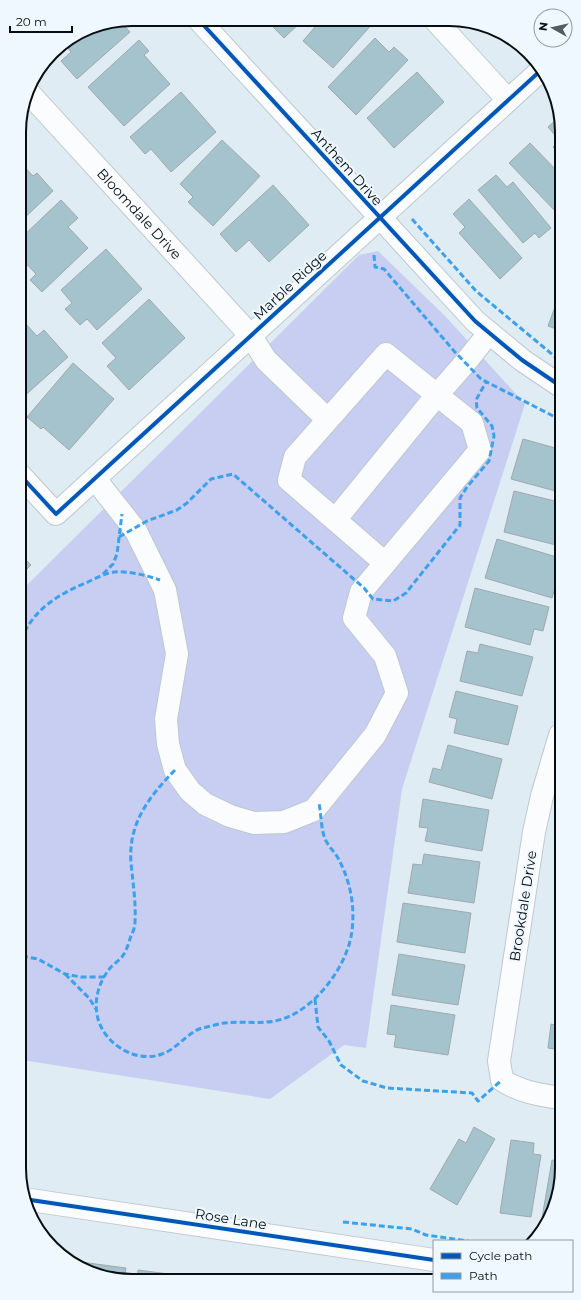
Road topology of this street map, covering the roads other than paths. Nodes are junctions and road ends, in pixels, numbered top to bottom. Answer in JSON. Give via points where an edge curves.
{"nodes":[{"id":1,"x":204,"y":26,"type":"edge"},
{"id":2,"x":441,"y":26,"type":"edge"},
{"id":3,"x":537,"y":74,"type":"edge"},
{"id":4,"x":32,"y":97,"type":"edge"},
{"id":5,"x":508,"y":100,"type":"junction"},
{"id":6,"x":380,"y":218,"type":"junction"},
{"id":7,"x":489,"y":333,"type":"junction"},
{"id":8,"x":251,"y":336,"type":"junction"},
{"id":9,"x":555,"y":382,"type":"edge"},
{"id":10,"x":437,"y":394,"type":"junction"},
{"id":11,"x":327,"y":419,"type":"junction"},
{"id":12,"x":95,"y":479,"type":"junction"},
{"id":13,"x":26,"y":482,"type":"edge"},
{"id":14,"x":335,"y":520,"type":"junction"},
{"id":15,"x":385,"y":563,"type":"junction"},
{"id":16,"x":555,"y":752,"type":"edge"},
{"id":17,"x":555,"y":1097,"type":"edge"},
{"id":18,"x":31,"y":1200,"type":"edge"},
{"id":19,"x":433,"y":1260,"type":"edge"}],
"edges":[{"from":1,"to":6,"type":"street","name":"Anthem Drive"},
{"from":2,"to":5,"type":"street"},
{"from":3,"to":5,"type":"street","name":"Marble Ridge"},
{"from":4,"to":8,"type":"street","name":"Bloomdale Drive"},
{"from":5,"to":6,"type":"street","name":"Marble Ridge"},
{"from":6,"to":7,"type":"street","name":"Anthem Drive","via":[[454,299]]},
{"from":6,"to":8,"type":"street","name":"Marble Ridge"},
{"from":7,"to":9,"type":"street","name":"Anthem Drive"},
{"from":7,"to":10,"type":"street"},
{"from":8,"to":11,"type":"street","name":"Bloomdale Drive","via":[[266,360]]},
{"from":8,"to":12,"type":"street","name":"Marble Ridge"},
{"from":10,"to":11,"type":"street","via":[[386,354]]},
{"from":10,"to":14,"type":"street"},
{"from":10,"to":15,"type":"street","via":[[472,424],[480,450]]},
{"from":11,"to":14,"type":"street","via":[[295,457],[289,480]]},
{"from":12,"to":13,"type":"street","name":"Marble Ridge","via":[[56,514]]},
{"from":12,"to":15,"type":"street","via":[[136,531],[165,590],[176,654],[166,719],[168,744],[175,770],[190,792],[205,804],[254,824],[284,822],[314,810],[375,735],[397,693],[385,656],[354,618],[361,592]]},
{"from":14,"to":15,"type":"street"},
{"from":16,"to":17,"type":"street","name":"Brookdale Drive","via":[[542,796],[528,868],[499,1061],[502,1080],[514,1088]]},
{"from":18,"to":19,"type":"street","name":"Rose Lane"}]}
